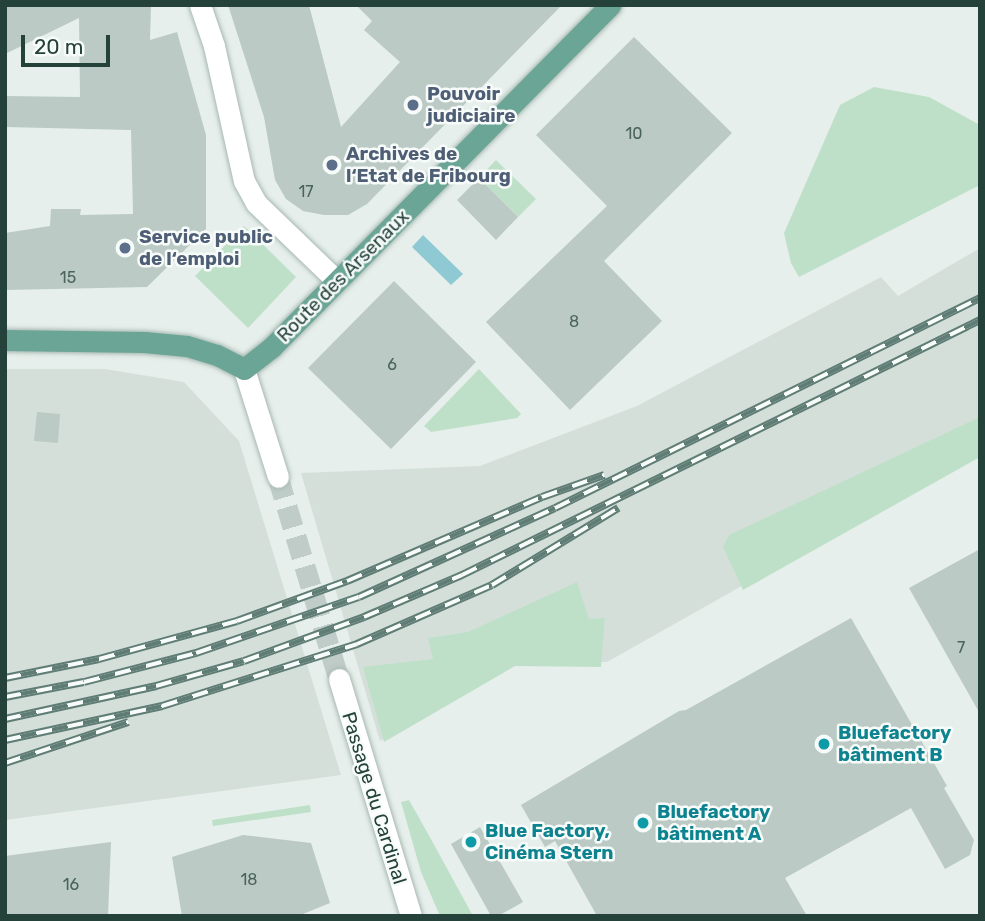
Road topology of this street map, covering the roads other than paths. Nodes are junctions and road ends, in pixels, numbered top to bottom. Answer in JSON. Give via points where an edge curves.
{"nodes":[{"id":1,"x":200,"y":5,"type":"edge"},
{"id":2,"x":610,"y":5,"type":"edge"},
{"id":3,"x":337,"y":281,"type":"junction"},
{"id":4,"x":5,"y":340,"type":"edge"},
{"id":5,"x":244,"y":369,"type":"junction"},
{"id":6,"x":278,"y":477,"type":"tunnel mouth"},
{"id":7,"x":339,"y":679,"type":"tunnel mouth"},
{"id":8,"x":411,"y":916,"type":"edge"}],
"edges":[{"from":1,"to":3,"type":"street","via":[[214,46],[244,181],[256,203]]},
{"from":2,"to":3,"type":"main road","name":"Route des Arsenaux"},
{"from":3,"to":5,"type":"main road","name":"Route des Arsenaux"},
{"from":4,"to":5,"type":"main road","via":[[187,346]]},
{"from":5,"to":6,"type":"street"},
{"from":7,"to":8,"type":"street","name":"Passage du Cardinal"}]}
